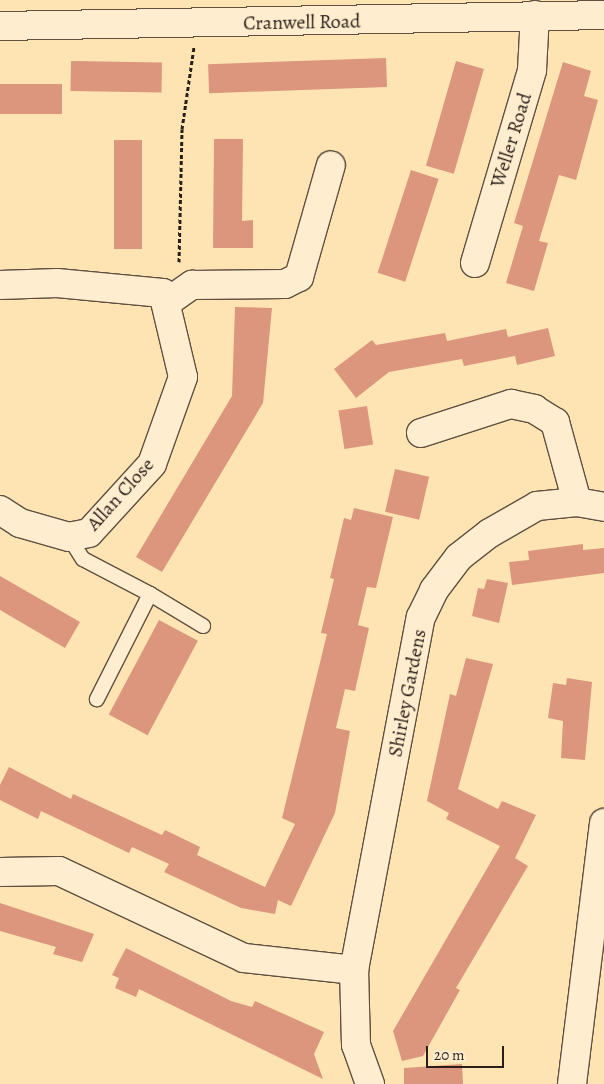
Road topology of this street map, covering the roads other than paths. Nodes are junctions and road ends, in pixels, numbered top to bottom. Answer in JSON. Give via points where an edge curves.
{"nodes":[{"id":1,"x":563,"y":7,"type":"edge"},
{"id":2,"x":535,"y":15,"type":"junction"},
{"id":3,"x":604,"y":16,"type":"edge"},
{"id":4,"x":0,"y":26,"type":"edge"},
{"id":5,"x":331,"y":165,"type":"dead end"},
{"id":6,"x":475,"y":263,"type":"dead end"},
{"id":7,"x":0,"y":285,"type":"edge"},
{"id":8,"x":166,"y":303,"type":"junction"},
{"id":9,"x":421,"y":433,"type":"dead end"},
{"id":10,"x":577,"y":502,"type":"junction"},
{"id":11,"x":604,"y":507,"type":"edge"},
{"id":12,"x":0,"y":510,"type":"edge"},
{"id":13,"x":68,"y":537,"type":"junction"},
{"id":14,"x":150,"y":594,"type":"junction"},
{"id":15,"x":203,"y":626,"type":"dead end"},
{"id":16,"x":97,"y":700,"type":"dead end"},
{"id":17,"x":604,"y":824,"type":"edge"},
{"id":18,"x":0,"y":872,"type":"edge"},
{"id":19,"x":354,"y":970,"type":"junction"},
{"id":20,"x":370,"y":1084,"type":"edge"},
{"id":21,"x":572,"y":1084,"type":"edge"}],
"edges":[{"from":1,"to":2,"type":"street","name":"Cranwell Road"},
{"from":1,"to":3,"type":"street","name":"Cranwell Road"},
{"from":2,"to":4,"type":"street","name":"Cranwell Road"},
{"from":2,"to":6,"type":"street","name":"Weller Road","via":[[532,70]]},
{"from":5,"to":8,"type":"street","via":[[299,277],[285,284],[192,285]]},
{"from":7,"to":8,"type":"street","via":[[57,283],[163,294]]},
{"from":8,"to":13,"type":"street","name":"Allan Close","via":[[183,377],[152,464],[89,533]]},
{"from":9,"to":10,"type":"street","via":[[512,404],[534,408],[555,422]]},
{"from":10,"to":11,"type":"street","name":"Shirley Gardens"},
{"from":10,"to":19,"type":"street","name":"Shirley Gardens","via":[[537,506],[490,533],[459,557],[434,590],[421,617]]},
{"from":12,"to":13,"type":"street","name":"Allan Close","via":[[20,524]]},
{"from":13,"to":14,"type":"lane","via":[[83,559]]},
{"from":14,"to":15,"type":"lane"},
{"from":14,"to":16,"type":"lane"},
{"from":17,"to":21,"type":"street"},
{"from":18,"to":19,"type":"street","via":[[59,871],[244,958]]},
{"from":19,"to":20,"type":"street","name":"Shirley Gardens","via":[[356,1044]]}]}
